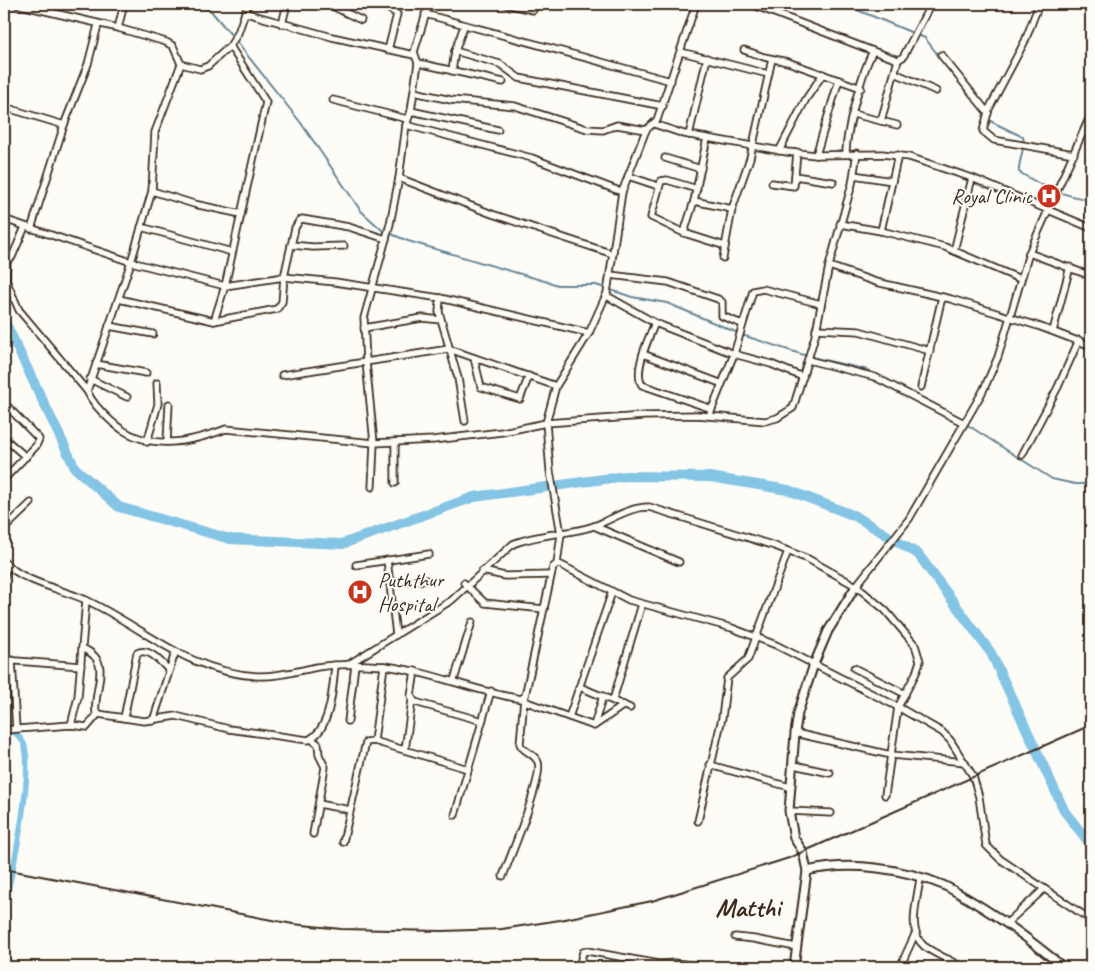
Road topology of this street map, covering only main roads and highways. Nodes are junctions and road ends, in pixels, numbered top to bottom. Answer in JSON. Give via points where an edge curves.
{"nodes":[{"id":1,"x":856,"y":586,"type":"road end"},
{"id":2,"x":807,"y":871,"type":"junction"},
{"id":3,"x":794,"y":967,"type":"edge"},
{"id":4,"x":1063,"y":967,"type":"edge"}],
"edges":[{"from":1,"to":2,"type":"main road","via":[[828,632],[798,712],[789,811],[794,838]]},
{"from":2,"to":3,"type":"main road"},
{"from":2,"to":4,"type":"main road","via":[[830,866],[864,867],[944,885],[1008,922]]}]}
